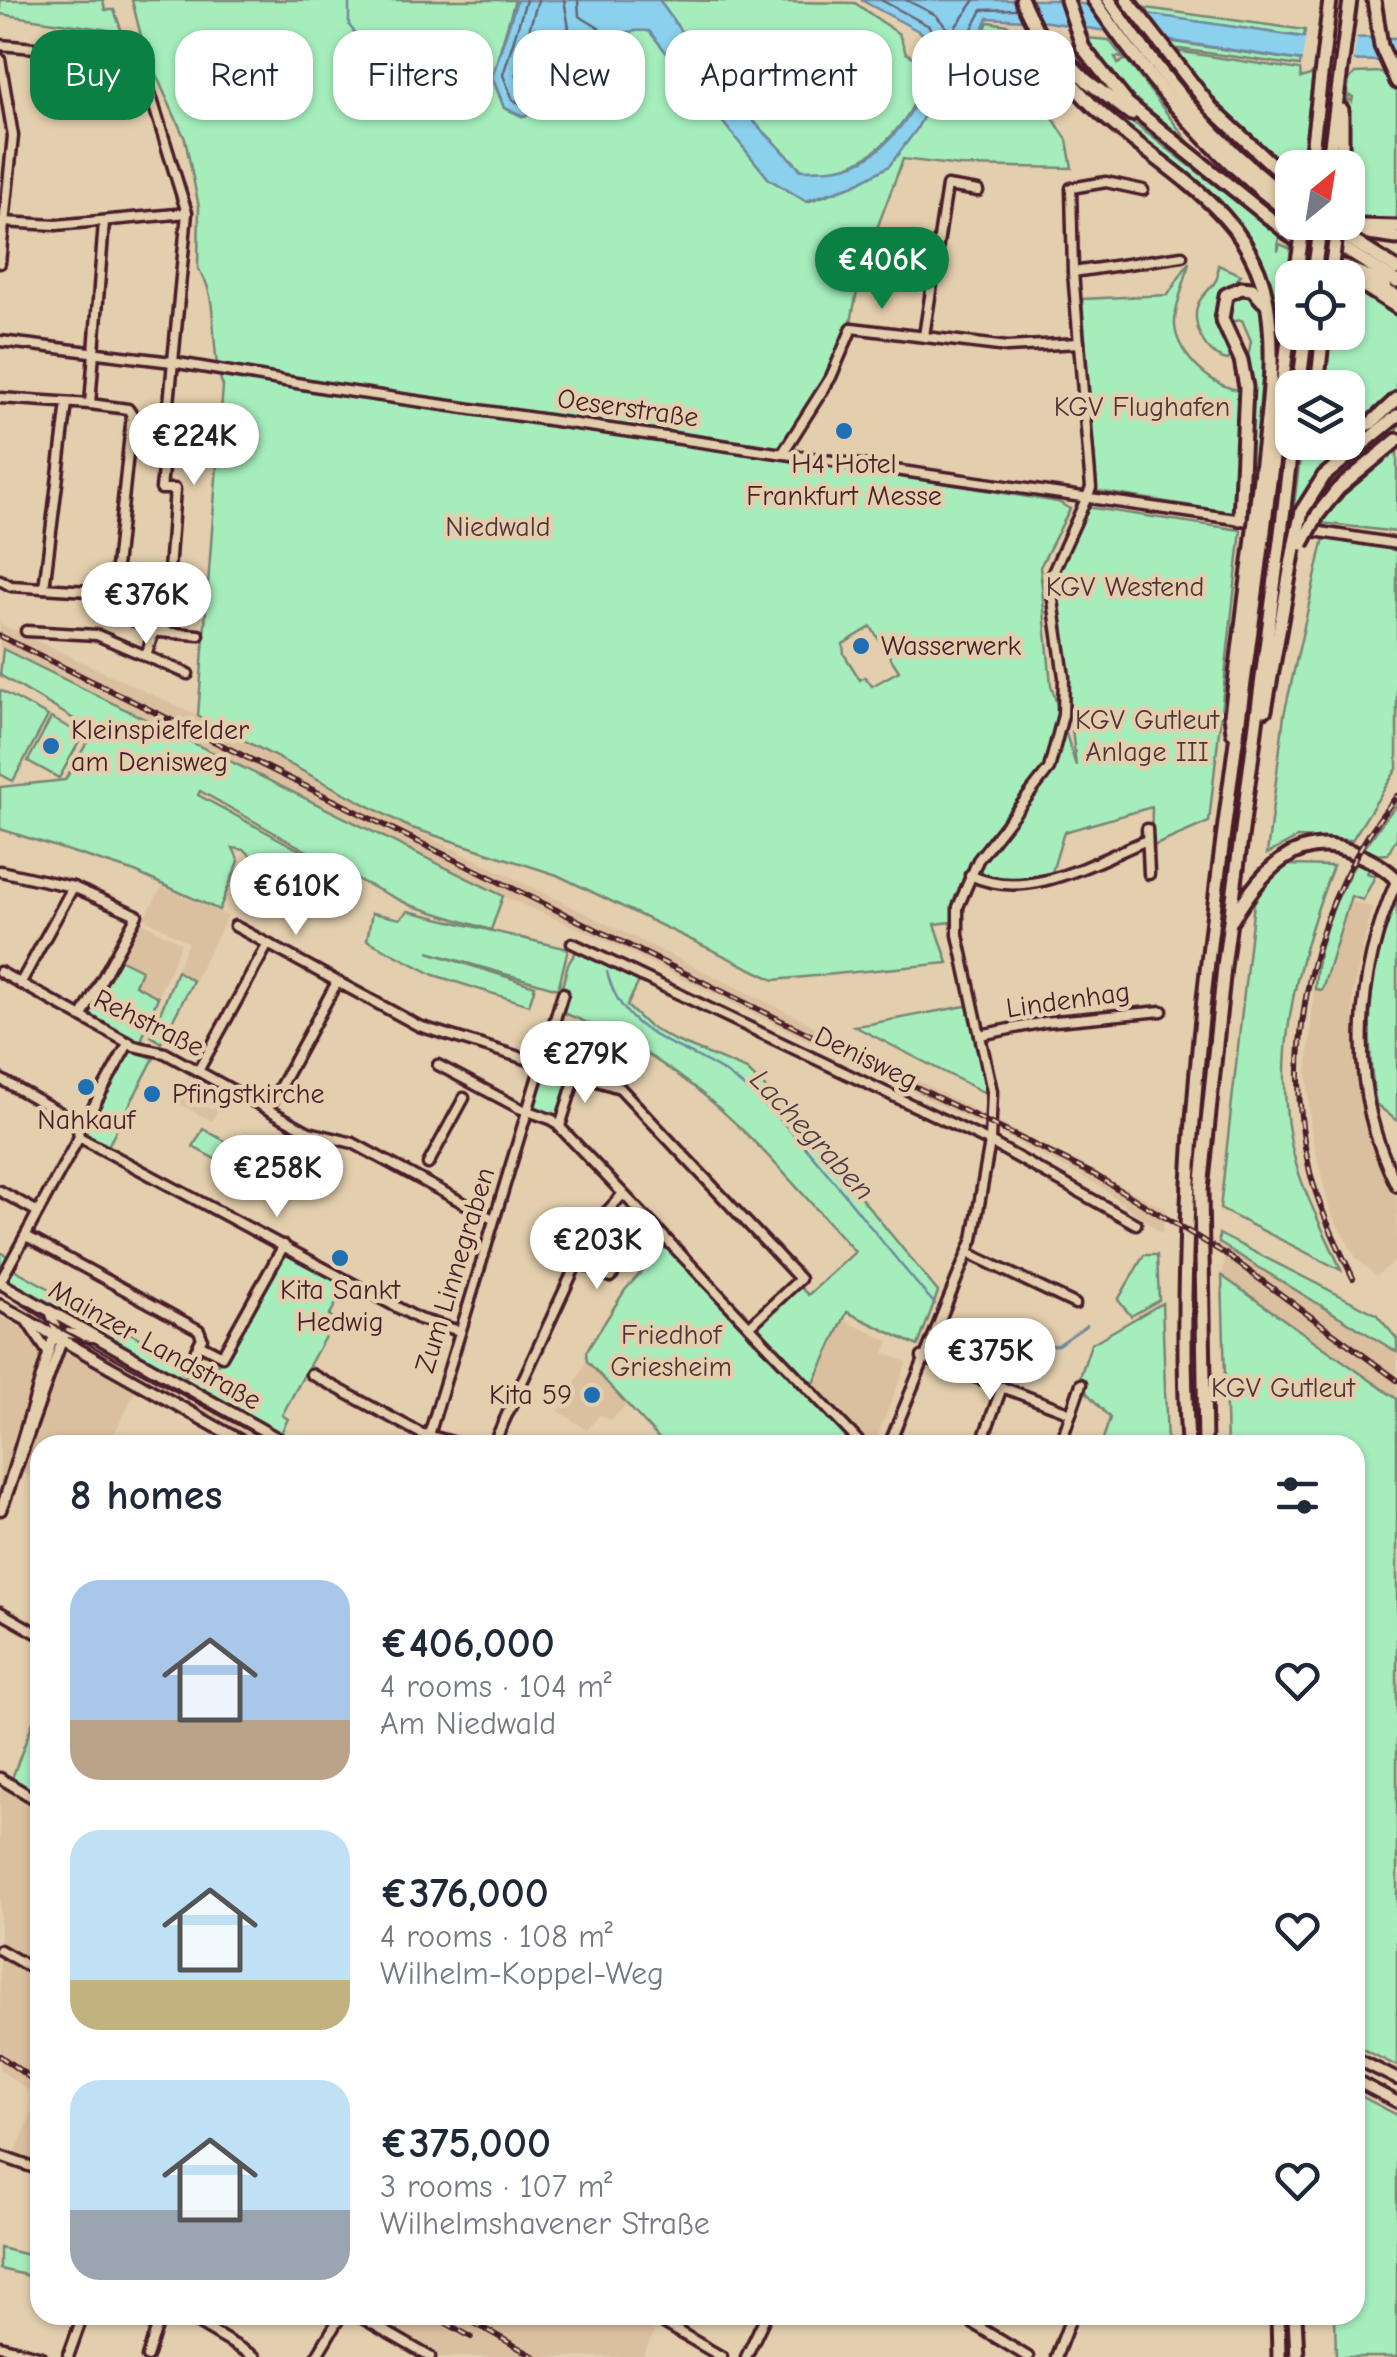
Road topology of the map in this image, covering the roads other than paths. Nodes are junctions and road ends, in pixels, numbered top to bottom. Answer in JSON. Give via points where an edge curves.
{"nodes":[{"id":1,"x":1067,"y":0,"type":"edge"},
{"id":2,"x":1094,"y":0,"type":"edge"},
{"id":3,"x":1108,"y":0,"type":"edge"},
{"id":4,"x":1127,"y":0,"type":"edge"},
{"id":5,"x":1331,"y":0,"type":"edge"},
{"id":6,"x":1350,"y":0,"type":"edge"},
{"id":7,"x":1374,"y":0,"type":"edge"},
{"id":8,"x":1024,"y":4,"type":"edge"},
{"id":9,"x":1039,"y":30,"type":"edge"},
{"id":10,"x":0,"y":44,"type":"edge"},
{"id":11,"x":0,"y":59,"type":"edge"},
{"id":12,"x":1075,"y":69,"type":"edge"},
{"id":13,"x":1341,"y":75,"type":"junction"},
{"id":14,"x":1395,"y":78,"type":"edge"},
{"id":15,"x":1075,"y":82,"type":"edge"},
{"id":16,"x":1161,"y":132,"type":"junction"},
{"id":17,"x":1312,"y":150,"type":"edge"},
{"id":18,"x":1331,"y":150,"type":"edge"},
{"id":19,"x":1342,"y":150,"type":"edge"},
{"id":20,"x":1275,"y":167,"type":"edge"},
{"id":21,"x":1275,"y":186,"type":"edge"},
{"id":22,"x":1144,"y":190,"type":"dead end"},
{"id":23,"x":978,"y":191,"type":"dead end"},
{"id":24,"x":1275,"y":200,"type":"edge"},
{"id":25,"x":187,"y":213,"type":"junction"},
{"id":26,"x":2,"y":222,"type":"edge"},
{"id":27,"x":104,"y":222,"type":"junction"},
{"id":28,"x":1275,"y":222,"type":"edge"},
{"id":29,"x":1365,"y":226,"type":"edge"},
{"id":30,"x":1397,"y":227,"type":"edge"},
{"id":31,"x":1365,"y":232,"type":"edge"},
{"id":32,"x":1397,"y":238,"type":"edge"},
{"id":33,"x":1297,"y":240,"type":"edge"},
{"id":34,"x":1301,"y":240,"type":"edge"},
{"id":35,"x":1328,"y":240,"type":"edge"},
{"id":36,"x":1351,"y":240,"type":"edge"},
{"id":37,"x":1182,"y":256,"type":"dead end"},
{"id":38,"x":0,"y":263,"type":"edge"},
{"id":39,"x":1397,"y":269,"type":"edge"},
{"id":40,"x":1073,"y":272,"type":"junction"},
{"id":41,"x":1397,"y":289,"type":"edge"},
{"id":42,"x":1397,"y":306,"type":"edge"},
{"id":43,"x":1268,"y":316,"type":"junction"},
{"id":44,"x":924,"y":336,"type":"junction"},
{"id":45,"x":0,"y":341,"type":"edge"},
{"id":46,"x":1079,"y":343,"type":"junction"},
{"id":47,"x":91,"y":350,"type":"junction"},
{"id":48,"x":1286,"y":350,"type":"edge"},
{"id":49,"x":172,"y":362,"type":"junction"},
{"id":50,"x":0,"y":398,"type":"edge"},
{"id":51,"x":1397,"y":399,"type":"edge"},
{"id":52,"x":67,"y":403,"type":"junction"},
{"id":53,"x":90,"y":404,"type":"junction"},
{"id":54,"x":1397,"y":416,"type":"edge"},
{"id":55,"x":1365,"y":425,"type":"edge"},
{"id":56,"x":1397,"y":440,"type":"edge"},
{"id":57,"x":784,"y":451,"type":"junction"},
{"id":58,"x":1290,"y":460,"type":"edge"},
{"id":59,"x":1090,"y":496,"type":"junction"},
{"id":60,"x":1262,"y":504,"type":"junction"},
{"id":61,"x":1245,"y":520,"type":"joint"},
{"id":62,"x":1314,"y":531,"type":"dead end"},
{"id":63,"x":1298,"y":544,"type":"junction"},
{"id":64,"x":1397,"y":544,"type":"edge"},
{"id":65,"x":0,"y":580,"type":"edge"},
{"id":66,"x":44,"y":588,"type":"junction"},
{"id":67,"x":126,"y":618,"type":"dead end"},
{"id":68,"x":155,"y":629,"type":"junction"},
{"id":69,"x":26,"y":630,"type":"dead end"},
{"id":70,"x":199,"y":636,"type":"dead end"},
{"id":71,"x":146,"y":656,"type":"junction"},
{"id":72,"x":188,"y":674,"type":"dead end"},
{"id":73,"x":1247,"y":797,"type":"junction"},
{"id":74,"x":1147,"y":829,"type":"dead end"},
{"id":75,"x":1148,"y":840,"type":"junction"},
{"id":76,"x":1379,"y":866,"type":"junction"},
{"id":77,"x":1397,"y":866,"type":"edge"},
{"id":78,"x":2,"y":874,"type":"edge"},
{"id":79,"x":1149,"y":874,"type":"dead end"},
{"id":80,"x":970,"y":875,"type":"junction"},
{"id":81,"x":1397,"y":880,"type":"edge"},
{"id":82,"x":72,"y":887,"type":"junction"},
{"id":83,"x":1230,"y":923,"type":"junction"},
{"id":84,"x":236,"y":926,"type":"dead end"},
{"id":85,"x":572,"y":943,"type":"dead end"},
{"id":86,"x":268,"y":944,"type":"junction"},
{"id":87,"x":0,"y":972,"type":"edge"},
{"id":88,"x":338,"y":982,"type":"junction"},
{"id":89,"x":20,"y":984,"type":"junction"},
{"id":90,"x":563,"y":993,"type":"dead end"},
{"id":91,"x":1162,"y":1011,"type":"dead end"},
{"id":92,"x":82,"y":1016,"type":"junction"},
{"id":93,"x":980,"y":1036,"type":"junction"},
{"id":94,"x":129,"y":1042,"type":"junction"},
{"id":95,"x":438,"y":1064,"type":"dead end"},
{"id":96,"x":542,"y":1064,"type":"junction"},
{"id":97,"x":198,"y":1071,"type":"junction"},
{"id":98,"x":576,"y":1075,"type":"junction"},
{"id":99,"x":0,"y":1079,"type":"edge"},
{"id":100,"x":468,"y":1090,"type":"junction"},
{"id":101,"x":268,"y":1109,"type":"junction"},
{"id":102,"x":527,"y":1111,"type":"junction"},
{"id":103,"x":82,"y":1121,"type":"junction"},
{"id":104,"x":560,"y":1126,"type":"junction"},
{"id":105,"x":81,"y":1137,"type":"junction"},
{"id":106,"x":990,"y":1142,"type":"junction"},
{"id":107,"x":424,"y":1172,"type":"junction"},
{"id":108,"x":1397,"y":1186,"type":"edge"},
{"id":109,"x":0,"y":1191,"type":"edge"},
{"id":110,"x":623,"y":1194,"type":"junction"},
{"id":111,"x":38,"y":1212,"type":"junction"},
{"id":112,"x":493,"y":1219,"type":"junction"},
{"id":113,"x":1136,"y":1224,"type":"dead end"},
{"id":114,"x":26,"y":1236,"type":"junction"},
{"id":115,"x":284,"y":1245,"type":"junction"},
{"id":116,"x":968,"y":1252,"type":"junction"},
{"id":117,"x":577,"y":1261,"type":"junction"},
{"id":118,"x":614,"y":1274,"type":"dead end"},
{"id":119,"x":0,"y":1282,"type":"edge"},
{"id":120,"x":1074,"y":1304,"type":"dead end"},
{"id":121,"x":0,"y":1306,"type":"edge"},
{"id":122,"x":51,"y":1314,"type":"junction"},
{"id":123,"x":21,"y":1316,"type":"junction"},
{"id":124,"x":750,"y":1326,"type":"junction"},
{"id":125,"x":460,"y":1331,"type":"junction"},
{"id":126,"x":59,"y":1337,"type":"junction"},
{"id":127,"x":98,"y":1338,"type":"junction"},
{"id":128,"x":199,"y":1344,"type":"junction"},
{"id":129,"x":79,"y":1349,"type":"junction"},
{"id":130,"x":47,"y":1351,"type":"junction"},
{"id":131,"x":922,"y":1358,"type":"junction"},
{"id":132,"x":52,"y":1362,"type":"junction"},
{"id":133,"x":187,"y":1368,"type":"dead end"},
{"id":134,"x":311,"y":1374,"type":"dead end"},
{"id":135,"x":1081,"y":1384,"type":"dead end"},
{"id":136,"x":1002,"y":1388,"type":"junction"},
{"id":137,"x":1071,"y":1413,"type":"junction"},
{"id":138,"x":230,"y":1435,"type":"edge"},
{"id":139,"x":270,"y":1435,"type":"edge"},
{"id":140,"x":418,"y":1435,"type":"edge"},
{"id":141,"x":429,"y":1435,"type":"edge"},
{"id":142,"x":498,"y":1435,"type":"edge"},
{"id":143,"x":853,"y":1435,"type":"edge"},
{"id":144,"x":893,"y":1435,"type":"edge"},
{"id":145,"x":985,"y":1435,"type":"edge"},
{"id":146,"x":1063,"y":1435,"type":"edge"},
{"id":147,"x":1188,"y":1435,"type":"edge"},
{"id":148,"x":1205,"y":1435,"type":"edge"},
{"id":149,"x":20,"y":1463,"type":"junction"},
{"id":150,"x":6,"y":1465,"type":"junction"},
{"id":151,"x":0,"y":1511,"type":"edge"},
{"id":152,"x":0,"y":1612,"type":"edge"},
{"id":153,"x":30,"y":1629,"type":"edge"},
{"id":154,"x":0,"y":1778,"type":"edge"},
{"id":155,"x":30,"y":1796,"type":"edge"},
{"id":156,"x":0,"y":1950,"type":"edge"},
{"id":157,"x":30,"y":1967,"type":"edge"},
{"id":158,"x":1365,"y":2063,"type":"edge"},
{"id":159,"x":1397,"y":2080,"type":"edge"},
{"id":160,"x":1365,"y":2085,"type":"edge"},
{"id":161,"x":1397,"y":2102,"type":"edge"},
{"id":162,"x":0,"y":2156,"type":"edge"},
{"id":163,"x":30,"y":2166,"type":"edge"},
{"id":164,"x":79,"y":2325,"type":"edge"},
{"id":165,"x":158,"y":2325,"type":"edge"},
{"id":166,"x":201,"y":2325,"type":"edge"},
{"id":167,"x":335,"y":2325,"type":"edge"},
{"id":168,"x":374,"y":2325,"type":"edge"},
{"id":169,"x":667,"y":2325,"type":"edge"},
{"id":170,"x":761,"y":2325,"type":"edge"},
{"id":171,"x":975,"y":2325,"type":"edge"},
{"id":172,"x":1068,"y":2325,"type":"edge"},
{"id":173,"x":1278,"y":2325,"type":"edge"},
{"id":174,"x":1296,"y":2325,"type":"edge"},
{"id":175,"x":0,"y":2346,"type":"edge"},
{"id":176,"x":36,"y":2356,"type":"edge"},
{"id":177,"x":68,"y":2357,"type":"edge"},
{"id":178,"x":148,"y":2357,"type":"edge"},
{"id":179,"x":255,"y":2357,"type":"edge"},
{"id":180,"x":316,"y":2357,"type":"edge"},
{"id":181,"x":430,"y":2357,"type":"edge"},
{"id":182,"x":722,"y":2357,"type":"edge"},
{"id":183,"x":746,"y":2357,"type":"edge"},
{"id":184,"x":1028,"y":2357,"type":"edge"},
{"id":185,"x":1056,"y":2357,"type":"edge"},
{"id":186,"x":1279,"y":2357,"type":"edge"},
{"id":187,"x":1296,"y":2357,"type":"edge"}],
"edges":[{"from":1,"to":16,"type":"highway","via":[[1089,58]]},
{"from":2,"to":24,"type":"highway","via":[[1209,144]]},
{"from":3,"to":21,"type":"highway","via":[[1214,133]]},
{"from":4,"to":20,"type":"highway","via":[[1232,130]]},
{"from":5,"to":17,"type":"highway"},
{"from":6,"to":13,"type":"highway"},
{"from":7,"to":14,"type":"highway"},
{"from":8,"to":9,"type":"highway"},
{"from":10,"to":25,"type":"street","via":[[139,58]]},
{"from":11,"to":26,"type":"street","via":[[13,136]]},
{"from":12,"to":16,"type":"highway"},
{"from":13,"to":18,"type":"highway"},
{"from":13,"to":19,"type":"highway"},
{"from":15,"to":43,"type":"highway","via":[[1090,103],[1232,225],[1258,271]]},
{"from":16,"to":28,"type":"highway"},
{"from":22,"to":40,"type":"street","via":[[1106,182],[1071,188]]},
{"from":23,"to":44,"type":"street","via":[[947,186]]},
{"from":25,"to":27,"type":"street"},
{"from":25,"to":49,"type":"street"},
{"from":26,"to":27,"type":"street"},
{"from":26,"to":38,"type":"street"},
{"from":27,"to":47,"type":"street"},
{"from":29,"to":30,"type":"highway"},
{"from":31,"to":32,"type":"highway"},
{"from":33,"to":42,"type":"highway"},
{"from":34,"to":41,"type":"highway"},
{"from":35,"to":41,"type":"highway"},
{"from":36,"to":39,"type":"highway"},
{"from":37,"to":40,"type":"street"},
{"from":40,"to":46,"type":"street"},
{"from":43,"to":60,"type":"highway"},
{"from":43,"to":61,"type":"highway","via":[[1252,289],[1229,292],[1222,304],[1246,387]]},
{"from":44,"to":46,"type":"street","via":[[1006,347]]},
{"from":44,"to":57,"type":"street","via":[[852,328],[831,377]]},
{"from":45,"to":47,"type":"street","name":"Oeserstraße"},
{"from":46,"to":59,"type":"street"},
{"from":47,"to":49,"type":"street","name":"Oeserstraße"},
{"from":47,"to":53,"type":"street"},
{"from":48,"to":60,"type":"highway"},
{"from":49,"to":57,"type":"street","name":"Oeserstraße"},
{"from":49,"to":68,"type":"street","via":[[161,489],[175,490],[165,616]]},
{"from":50,"to":52,"type":"street"},
{"from":51,"to":55,"type":"highway"},
{"from":52,"to":53,"type":"street"},
{"from":52,"to":66,"type":"street"},
{"from":53,"to":66,"type":"street","via":[[132,415],[114,586],[104,592]]},
{"from":54,"to":63,"type":"highway","bridge":true,"via":[[1324,476],[1302,511]]},
{"from":56,"to":63,"type":"highway","bridge":true,"via":[[1338,489]]},
{"from":57,"to":59,"type":"street","name":"Oeserstraße"},
{"from":58,"to":73,"type":"highway","bridge":true},
{"from":59,"to":61,"type":"street","name":"Oeserstraße"},
{"from":59,"to":80,"type":"street","via":[[1050,579],[1066,695],[1054,757]]},
{"from":60,"to":147,"type":"highway","bridge":true,"via":[[1231,716],[1236,752],[1188,1141]]},
{"from":62,"to":64,"type":"street"},
{"from":63,"to":73,"type":"highway"},
{"from":65,"to":66,"type":"street"},
{"from":67,"to":68,"type":"street"},
{"from":68,"to":70,"type":"street"},
{"from":68,"to":71,"type":"street"},
{"from":69,"to":71,"type":"street","via":[[98,635]]},
{"from":71,"to":72,"type":"street"},
{"from":73,"to":83,"type":"highway"},
{"from":74,"to":75,"type":"street"},
{"from":75,"to":79,"type":"street"},
{"from":75,"to":80,"type":"street","via":[[1022,886]]},
{"from":76,"to":77,"type":"highway"},
{"from":76,"to":81,"type":"highway"},
{"from":76,"to":83,"type":"highway","via":[[1336,847],[1295,850],[1262,876]]},
{"from":78,"to":82,"type":"street"},
{"from":80,"to":93,"type":"street","via":[[957,919]]},
{"from":81,"to":108,"type":"main road","via":[[1368,964],[1362,1066],[1367,1108]]},
{"from":82,"to":89,"type":"street"},
{"from":82,"to":92,"type":"street","via":[[138,915]]},
{"from":83,"to":148,"type":"highway","via":[[1201,1190]]},
{"from":84,"to":86,"type":"street"},
{"from":85,"to":106,"type":"street","name":"Denisweg"},
{"from":86,"to":88,"type":"street"},
{"from":86,"to":97,"type":"street"},
{"from":87,"to":89,"type":"street","name":"Rehstraße"},
{"from":88,"to":96,"type":"street","via":[[419,1026]]},
{"from":88,"to":101,"type":"street"},
{"from":89,"to":92,"type":"street","name":"Rehstraße"},
{"from":90,"to":96,"type":"street","name":"Zum Linnegraben"},
{"from":91,"to":93,"type":"street","name":"Lindenhag","via":[[1045,1022]]},
{"from":92,"to":94,"type":"street","name":"Rehstraße"},
{"from":93,"to":106,"type":"street","via":[[992,1091]]},
{"from":94,"to":97,"type":"street","name":"Rehstraße"},
{"from":94,"to":103,"type":"street"},
{"from":95,"to":100,"type":"street"},
{"from":96,"to":98,"type":"street"},
{"from":96,"to":102,"type":"street","name":"Zum Linnegraben"},
{"from":97,"to":101,"type":"street","name":"Rehstraße"},
{"from":98,"to":104,"type":"street"},
{"from":98,"to":124,"type":"street","via":[[620,1088],[800,1279]]},
{"from":99,"to":103,"type":"street"},
{"from":100,"to":102,"type":"street"},
{"from":100,"to":107,"type":"street"},
{"from":101,"to":107,"type":"street","name":"Rehstraße","via":[[309,1132]]},
{"from":102,"to":104,"type":"street"},
{"from":102,"to":112,"type":"street","name":"Zum Linnegraben"},
{"from":103,"to":105,"type":"street"},
{"from":104,"to":110,"type":"street"},
{"from":105,"to":111,"type":"street"},
{"from":105,"to":115,"type":"street"},
{"from":106,"to":113,"type":"street","name":"Denisweg"},
{"from":106,"to":116,"type":"street"},
{"from":107,"to":112,"type":"street","name":"Rehstraße"},
{"from":109,"to":111,"type":"street"},
{"from":110,"to":117,"type":"street","via":[[594,1226]]},
{"from":110,"to":124,"type":"street"},
{"from":111,"to":114,"type":"street"},
{"from":112,"to":125,"type":"street","name":"Zum Linnegraben"},
{"from":114,"to":119,"type":"street"},
{"from":114,"to":128,"type":"street","via":[[199,1330]]},
{"from":115,"to":125,"type":"street","via":[[420,1319]]},
{"from":115,"to":128,"type":"street","via":[[222,1356]]},
{"from":116,"to":120,"type":"street"},
{"from":116,"to":131,"type":"street"},
{"from":117,"to":118,"type":"street"},
{"from":117,"to":142,"type":"street"},
{"from":119,"to":122,"type":"main road","name":"Mainzer Landstraße"},
{"from":121,"to":123,"type":"main road","name":"Mainzer Landstraße"},
{"from":122,"to":126,"type":"street"},
{"from":122,"to":127,"type":"main road","name":"Mainzer Landstraße"},
{"from":123,"to":126,"type":"main road","name":"Mainzer Landstraße"},
{"from":123,"to":130,"type":"street"},
{"from":124,"to":143,"type":"street"},
{"from":125,"to":141,"type":"street","name":"Zum Linnegraben"},
{"from":126,"to":127,"type":"street"},
{"from":126,"to":129,"type":"main road","name":"Mainzer Landstraße"},
{"from":126,"to":130,"type":"street"},
{"from":126,"to":132,"type":"street"},
{"from":127,"to":139,"type":"main road","name":"Mainzer Landstraße"},
{"from":128,"to":133,"type":"street"},
{"from":129,"to":132,"type":"street"},
{"from":129,"to":138,"type":"main road","name":"Mainzer Landstraße"},
{"from":130,"to":150,"type":"street"},
{"from":131,"to":136,"type":"street"},
{"from":131,"to":144,"type":"street"},
{"from":132,"to":149,"type":"street"},
{"from":134,"to":140,"type":"street"},
{"from":135,"to":137,"type":"street"},
{"from":136,"to":137,"type":"street"},
{"from":136,"to":145,"type":"street"},
{"from":137,"to":146,"type":"street"},
{"from":149,"to":150,"type":"street"},
{"from":149,"to":151,"type":"street"},
{"from":150,"to":151,"type":"street"},
{"from":152,"to":153,"type":"street"},
{"from":154,"to":155,"type":"street"},
{"from":156,"to":157,"type":"street"},
{"from":158,"to":159,"type":"main road"},
{"from":160,"to":161,"type":"main road"},
{"from":162,"to":163,"type":"street"},
{"from":164,"to":177,"type":"street"},
{"from":165,"to":178,"type":"street"},
{"from":166,"to":179,"type":"street"},
{"from":167,"to":180,"type":"street"},
{"from":168,"to":181,"type":"street"},
{"from":169,"to":182,"type":"street"},
{"from":170,"to":183,"type":"street"},
{"from":171,"to":184,"type":"street"},
{"from":172,"to":185,"type":"street"},
{"from":173,"to":186,"type":"highway"},
{"from":174,"to":187,"type":"highway"},
{"from":175,"to":176,"type":"street"}]}
